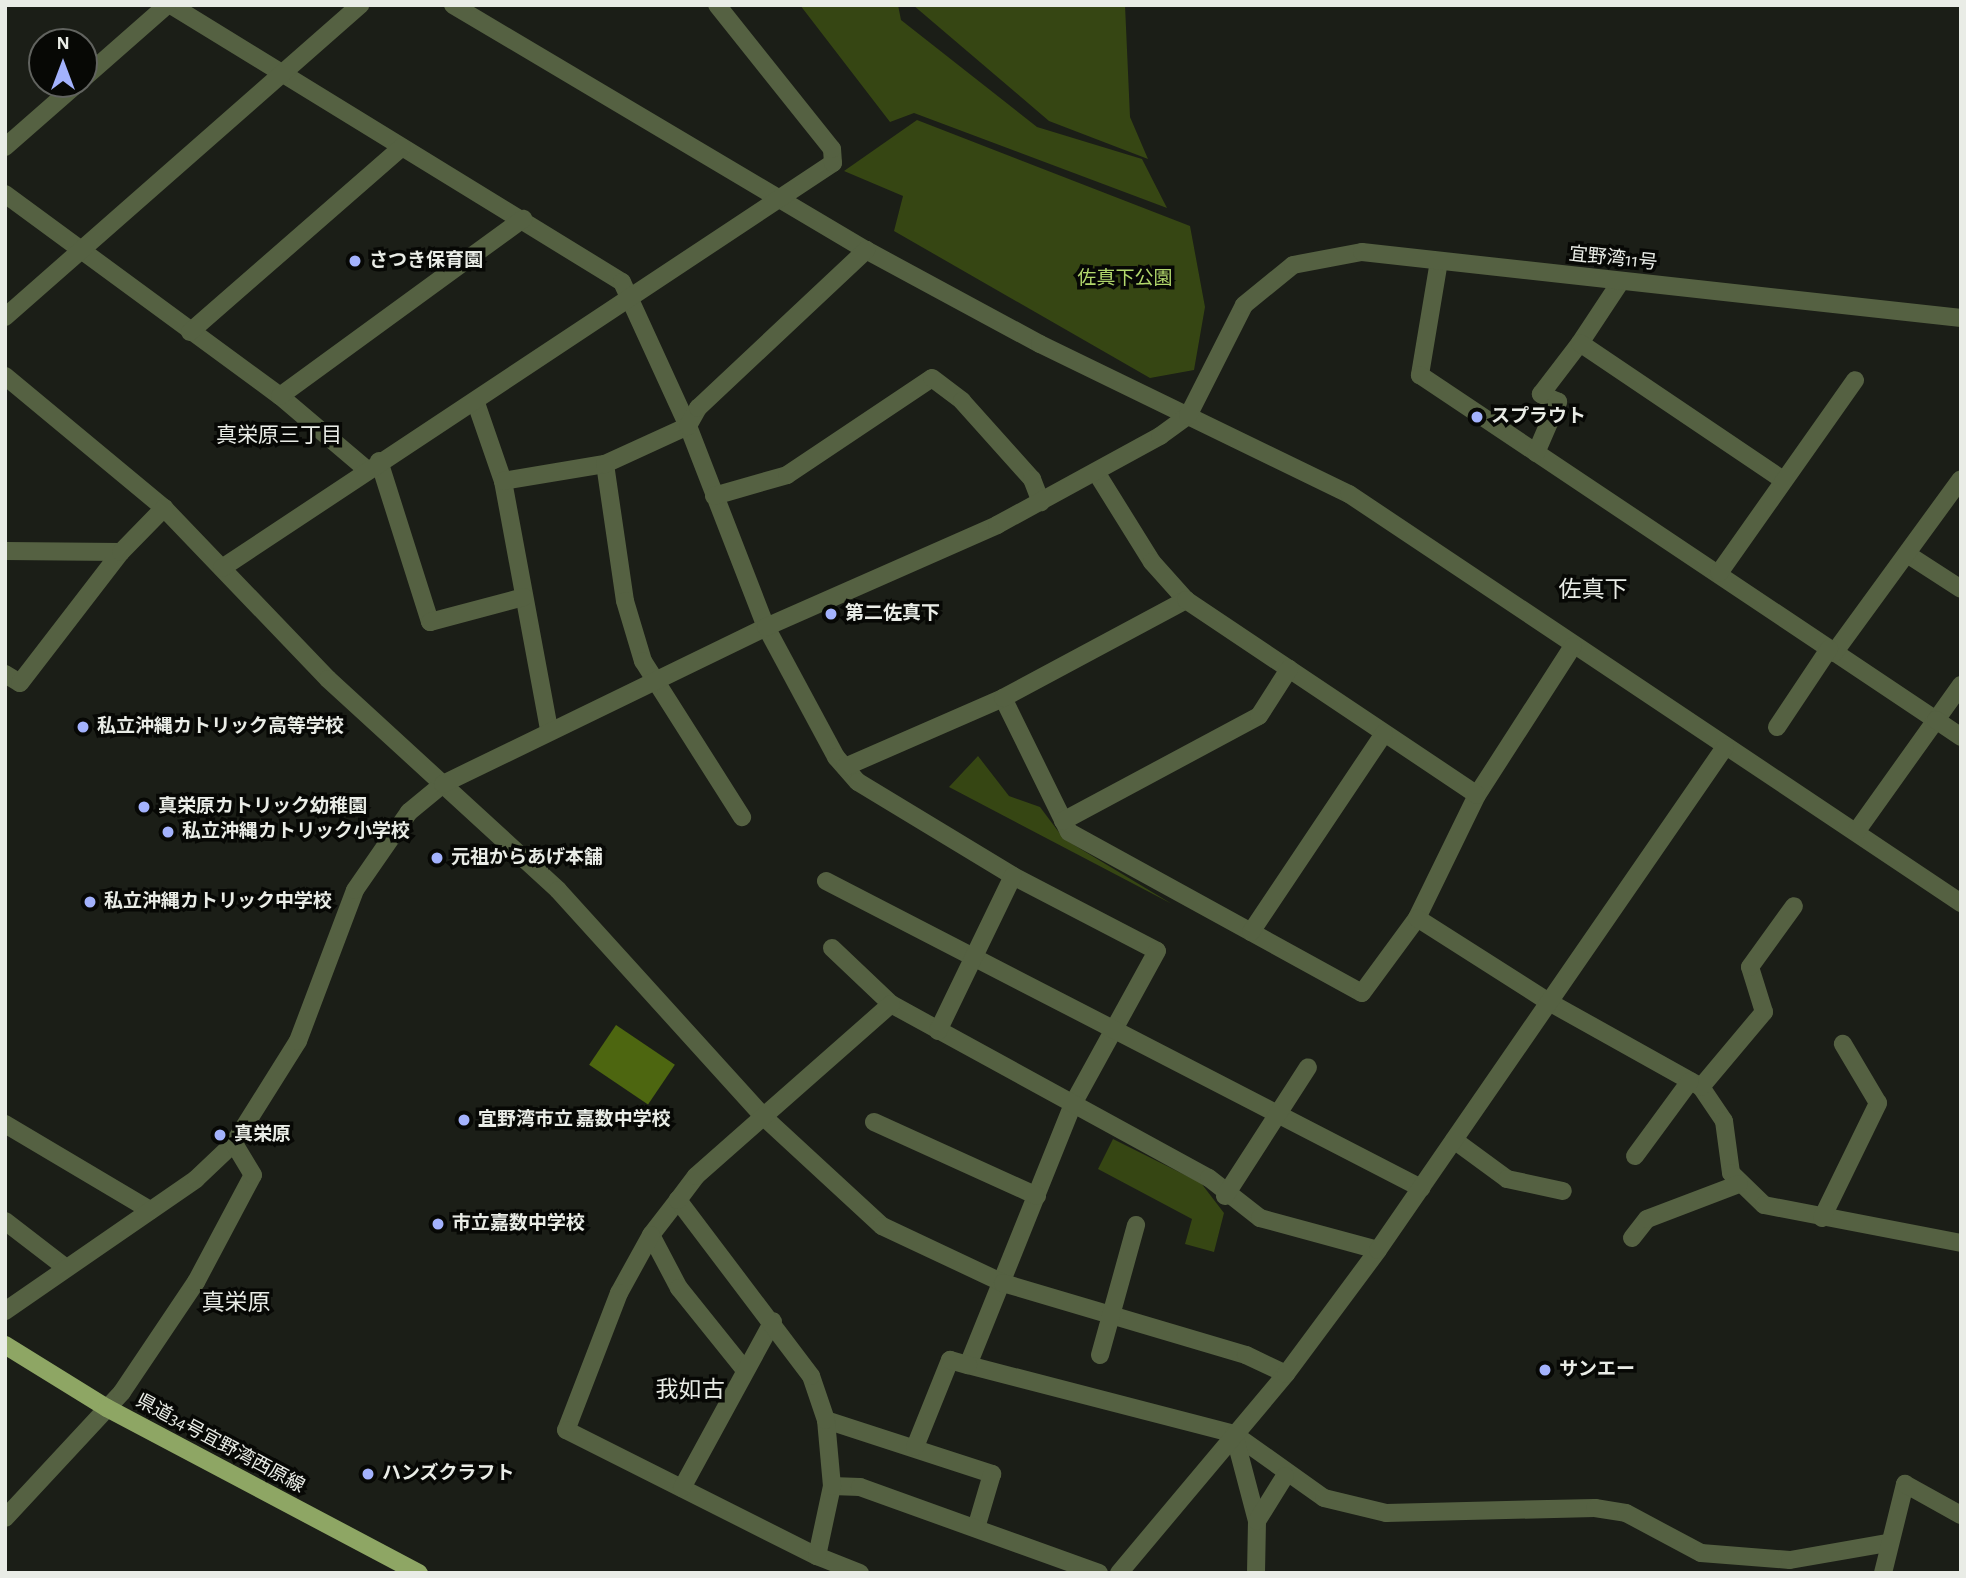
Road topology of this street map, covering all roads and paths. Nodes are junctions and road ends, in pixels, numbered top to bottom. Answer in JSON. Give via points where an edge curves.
{"nodes":[{"id":1,"x":169,"y":5,"type":"edge"},
{"id":2,"x":360,"y":5,"type":"edge"},
{"id":3,"x":453,"y":5,"type":"edge"},
{"id":4,"x":717,"y":5,"type":"edge"},
{"id":5,"x":98,"y":66,"type":"edge"},
{"id":6,"x":281,"y":74,"type":"junction"},
{"id":7,"x":61,"y":98,"type":"edge"},
{"id":8,"x":5,"y":147,"type":"edge"},
{"id":9,"x":402,"y":147,"type":"junction"},
{"id":10,"x":5,"y":194,"type":"edge"},
{"id":11,"x":778,"y":201,"type":"junction"},
{"id":12,"x":523,"y":219,"type":"junction"},
{"id":13,"x":80,"y":249,"type":"junction"},
{"id":14,"x":866,"y":250,"type":"junction"},
{"id":15,"x":1439,"y":261,"type":"junction"},
{"id":16,"x":1621,"y":281,"type":"junction"},
{"id":17,"x":629,"y":295,"type":"junction"},
{"id":18,"x":5,"y":317,"type":"edge"},
{"id":19,"x":1961,"y":318,"type":"edge"},
{"id":20,"x":190,"y":332,"type":"junction"},
{"id":21,"x":1580,"y":343,"type":"junction"},
{"id":22,"x":5,"y":376,"type":"edge"},
{"id":23,"x":1855,"y":380,"type":"dead end"},
{"id":24,"x":280,"y":396,"type":"junction"},
{"id":25,"x":475,"y":403,"type":"junction"},
{"id":26,"x":1188,"y":416,"type":"junction"},
{"id":27,"x":688,"y":426,"type":"junction"},
{"id":28,"x":1536,"y":453,"type":"junction"},
{"id":29,"x":605,"y":464,"type":"junction"},
{"id":30,"x":372,"y":465,"type":"junction"},
{"id":31,"x":1096,"y":472,"type":"junction"},
{"id":32,"x":1961,"y":479,"type":"edge"},
{"id":33,"x":503,"y":481,"type":"junction"},
{"id":34,"x":1783,"y":481,"type":"junction"},
{"id":35,"x":714,"y":496,"type":"junction"},
{"id":36,"x":1041,"y":502,"type":"junction"},
{"id":37,"x":164,"y":508,"type":"junction"},
{"id":38,"x":5,"y":551,"type":"edge"},
{"id":39,"x":121,"y":552,"type":"junction"},
{"id":40,"x":1907,"y":554,"type":"junction"},
{"id":41,"x":222,"y":568,"type":"junction"},
{"id":42,"x":1719,"y":573,"type":"junction"},
{"id":43,"x":1961,"y":589,"type":"edge"},
{"id":44,"x":524,"y":597,"type":"junction"},
{"id":45,"x":1186,"y":600,"type":"junction"},
{"id":46,"x":766,"y":626,"type":"junction"},
{"id":47,"x":1573,"y":646,"type":"junction"},
{"id":48,"x":1832,"y":651,"type":"junction"},
{"id":49,"x":1289,"y":669,"type":"junction"},
{"id":50,"x":5,"y":674,"type":"edge"},
{"id":51,"x":653,"y":680,"type":"junction"},
{"id":52,"x":1961,"y":685,"type":"edge"},
{"id":53,"x":1003,"y":698,"type":"junction"},
{"id":54,"x":1936,"y":720,"type":"junction"},
{"id":55,"x":1777,"y":727,"type":"dead end"},
{"id":56,"x":549,"y":730,"type":"junction"},
{"id":57,"x":1384,"y":733,"type":"junction"},
{"id":58,"x":1961,"y":737,"type":"edge"},
{"id":59,"x":1725,"y":747,"type":"junction"},
{"id":60,"x":845,"y":767,"type":"junction"},
{"id":61,"x":443,"y":784,"type":"junction"},
{"id":62,"x":1477,"y":795,"type":"junction"},
{"id":63,"x":742,"y":817,"type":"dead end"},
{"id":64,"x":1063,"y":821,"type":"junction"},
{"id":65,"x":1856,"y":832,"type":"junction"},
{"id":66,"x":1013,"y":876,"type":"junction"},
{"id":67,"x":826,"y":881,"type":"dead end"},
{"id":68,"x":1961,"y":903,"type":"edge"},
{"id":69,"x":1794,"y":906,"type":"dead end"},
{"id":70,"x":1417,"y":918,"type":"junction"},
{"id":71,"x":1251,"y":932,"type":"junction"},
{"id":72,"x":832,"y":948,"type":"dead end"},
{"id":73,"x":974,"y":954,"type":"junction"},
{"id":74,"x":1549,"y":1002,"type":"junction"},
{"id":75,"x":891,"y":1004,"type":"junction"},
{"id":76,"x":1116,"y":1026,"type":"junction"},
{"id":77,"x":938,"y":1031,"type":"junction"},
{"id":78,"x":1843,"y":1044,"type":"dead end"},
{"id":79,"x":1308,"y":1066,"type":"dead end"},
{"id":80,"x":1695,"y":1084,"type":"junction"},
{"id":81,"x":1073,"y":1104,"type":"junction"},
{"id":82,"x":1282,"y":1114,"type":"junction"},
{"id":83,"x":766,"y":1119,"type":"junction"},
{"id":84,"x":874,"y":1122,"type":"dead end"},
{"id":85,"x":5,"y":1124,"type":"edge"},
{"id":86,"x":1454,"y":1140,"type":"junction"},
{"id":87,"x":234,"y":1143,"type":"junction"},
{"id":88,"x":1635,"y":1156,"type":"dead end"},
{"id":89,"x":1739,"y":1184,"type":"junction"},
{"id":90,"x":1422,"y":1188,"type":"junction"},
{"id":91,"x":1563,"y":1191,"type":"dead end"},
{"id":92,"x":1037,"y":1196,"type":"junction"},
{"id":93,"x":1225,"y":1196,"type":"junction"},
{"id":94,"x":678,"y":1200,"type":"junction"},
{"id":95,"x":150,"y":1210,"type":"junction"},
{"id":96,"x":1822,"y":1217,"type":"junction"},
{"id":97,"x":5,"y":1221,"type":"edge"},
{"id":98,"x":1136,"y":1225,"type":"dead end"},
{"id":99,"x":651,"y":1235,"type":"junction"},
{"id":100,"x":1632,"y":1238,"type":"dead end"},
{"id":101,"x":1961,"y":1243,"type":"edge"},
{"id":102,"x":1378,"y":1250,"type":"junction"},
{"id":103,"x":65,"y":1267,"type":"junction"},
{"id":104,"x":1003,"y":1283,"type":"junction"},
{"id":105,"x":5,"y":1311,"type":"edge"},
{"id":106,"x":1110,"y":1316,"type":"junction"},
{"id":107,"x":773,"y":1321,"type":"junction"},
{"id":108,"x":5,"y":1345,"type":"edge"},
{"id":109,"x":1100,"y":1355,"type":"dead end"},
{"id":110,"x":968,"y":1364,"type":"junction"},
{"id":111,"x":745,"y":1370,"type":"junction"},
{"id":112,"x":1286,"y":1374,"type":"junction"},
{"id":113,"x":107,"y":1408,"type":"junction"},
{"id":114,"x":825,"y":1420,"type":"junction"},
{"id":115,"x":1234,"y":1434,"type":"junction"},
{"id":116,"x":915,"y":1447,"type":"junction"},
{"id":117,"x":1285,"y":1476,"type":"junction"},
{"id":118,"x":832,"y":1486,"type":"junction"},
{"id":119,"x":682,"y":1488,"type":"junction"},
{"id":120,"x":1961,"y":1516,"type":"edge"},
{"id":121,"x":5,"y":1518,"type":"edge"},
{"id":122,"x":1257,"y":1521,"type":"junction"},
{"id":123,"x":975,"y":1528,"type":"junction"},
{"id":124,"x":1886,"y":1543,"type":"junction"},
{"id":125,"x":817,"y":1556,"type":"junction"},
{"id":126,"x":838,"y":1569,"type":"edge"},
{"id":127,"x":419,"y":1573,"type":"edge"},
{"id":128,"x":860,"y":1573,"type":"edge"},
{"id":129,"x":1099,"y":1573,"type":"edge"},
{"id":130,"x":1119,"y":1573,"type":"edge"},
{"id":131,"x":1256,"y":1573,"type":"edge"},
{"id":132,"x":1882,"y":1573,"type":"edge"}],
"edges":[{"from":1,"to":5,"type":"street"},
{"from":1,"to":6,"type":"street"},
{"from":2,"to":6,"type":"street"},
{"from":3,"to":11,"type":"street"},
{"from":4,"to":11,"type":"street","via":[[832,149],[833,163]]},
{"from":6,"to":9,"type":"street"},
{"from":6,"to":13,"type":"street"},
{"from":7,"to":8,"type":"street"},
{"from":9,"to":12,"type":"street"},
{"from":9,"to":20,"type":"street"},
{"from":10,"to":13,"type":"street"},
{"from":11,"to":14,"type":"street"},
{"from":11,"to":17,"type":"street"},
{"from":12,"to":17,"type":"street","via":[[622,282]]},
{"from":12,"to":24,"type":"street"},
{"from":13,"to":18,"type":"street"},
{"from":13,"to":20,"type":"street"},
{"from":14,"to":26,"type":"street"},
{"from":14,"to":27,"type":"street","via":[[698,408]]},
{"from":15,"to":16,"type":"street","name":"宜野湾11号"},
{"from":15,"to":26,"type":"street","name":"宜野湾11号","via":[[1343,253],[1293,265],[1266,283],[1227,331]]},
{"from":15,"to":28,"type":"street","via":[[1420,375]]},
{"from":16,"to":19,"type":"street","name":"宜野湾11号"},
{"from":16,"to":21,"type":"street"},
{"from":17,"to":25,"type":"street"},
{"from":17,"to":27,"type":"street"},
{"from":20,"to":24,"type":"street"},
{"from":21,"to":28,"type":"street","via":[[1541,394],[1558,402]]},
{"from":21,"to":34,"type":"street"},
{"from":22,"to":37,"type":"street"},
{"from":23,"to":34,"type":"street"},
{"from":24,"to":30,"type":"street"},
{"from":25,"to":30,"type":"street"},
{"from":25,"to":33,"type":"street"},
{"from":26,"to":31,"type":"street"},
{"from":26,"to":47,"type":"street","via":[[1349,494]]},
{"from":27,"to":29,"type":"street"},
{"from":27,"to":35,"type":"street"},
{"from":28,"to":42,"type":"street"},
{"from":29,"to":33,"type":"street"},
{"from":29,"to":51,"type":"street","via":[[625,601]]},
{"from":30,"to":41,"type":"street"},
{"from":30,"to":44,"type":"street","via":[[430,622]]},
{"from":31,"to":36,"type":"street"},
{"from":31,"to":45,"type":"street","via":[[1152,562]]},
{"from":32,"to":40,"type":"street"},
{"from":33,"to":44,"type":"street"},
{"from":34,"to":42,"type":"street"},
{"from":35,"to":36,"type":"street","via":[[787,475],[932,379],[962,401],[1032,479]]},
{"from":35,"to":46,"type":"street"},
{"from":36,"to":46,"type":"street"},
{"from":37,"to":39,"type":"street"},
{"from":37,"to":41,"type":"street"},
{"from":38,"to":39,"type":"street"},
{"from":39,"to":50,"type":"street","via":[[20,683]]},
{"from":40,"to":43,"type":"street"},
{"from":40,"to":48,"type":"street"},
{"from":41,"to":61,"type":"street","via":[[328,679]]},
{"from":42,"to":48,"type":"street"},
{"from":44,"to":56,"type":"street"},
{"from":45,"to":49,"type":"street"},
{"from":45,"to":53,"type":"street"},
{"from":46,"to":51,"type":"street"},
{"from":46,"to":60,"type":"street"},
{"from":47,"to":59,"type":"street"},
{"from":47,"to":62,"type":"street"},
{"from":48,"to":54,"type":"street"},
{"from":48,"to":55,"type":"street"},
{"from":49,"to":57,"type":"street"},
{"from":49,"to":64,"type":"street","via":[[1259,716]]},
{"from":51,"to":56,"type":"street"},
{"from":51,"to":63,"type":"street"},
{"from":52,"to":54,"type":"street"},
{"from":53,"to":60,"type":"street"},
{"from":53,"to":64,"type":"street"},
{"from":54,"to":58,"type":"street"},
{"from":54,"to":65,"type":"street"},
{"from":56,"to":61,"type":"street"},
{"from":57,"to":62,"type":"street"},
{"from":57,"to":71,"type":"street"},
{"from":59,"to":65,"type":"street"},
{"from":59,"to":74,"type":"street"},
{"from":60,"to":66,"type":"street","via":[[858,782]]},
{"from":61,"to":83,"type":"street","via":[[558,890]]},
{"from":61,"to":87,"type":"street","via":[[409,812],[355,890],[298,1041]]},
{"from":62,"to":70,"type":"street"},
{"from":64,"to":71,"type":"street","via":[[1069,832]]},
{"from":65,"to":68,"type":"street"},
{"from":66,"to":73,"type":"street"},
{"from":66,"to":76,"type":"street","via":[[1157,951]]},
{"from":67,"to":73,"type":"street"},
{"from":69,"to":80,"type":"street","via":[[1750,967],[1764,1012]]},
{"from":70,"to":71,"type":"street","via":[[1362,993]]},
{"from":70,"to":74,"type":"street"},
{"from":72,"to":75,"type":"street"},
{"from":73,"to":76,"type":"street"},
{"from":73,"to":77,"type":"street"},
{"from":74,"to":80,"type":"street"},
{"from":74,"to":86,"type":"street"},
{"from":75,"to":77,"type":"street"},
{"from":75,"to":83,"type":"street"},
{"from":76,"to":81,"type":"street"},
{"from":76,"to":82,"type":"street"},
{"from":77,"to":81,"type":"street"},
{"from":78,"to":96,"type":"street","via":[[1878,1103]]},
{"from":79,"to":82,"type":"street"},
{"from":80,"to":88,"type":"street"},
{"from":80,"to":89,"type":"street","via":[[1724,1121]]},
{"from":81,"to":92,"type":"street"},
{"from":81,"to":93,"type":"street","via":[[1209,1178]]},
{"from":82,"to":90,"type":"street"},
{"from":82,"to":93,"type":"street"},
{"from":83,"to":94,"type":"street","via":[[696,1176]]},
{"from":83,"to":104,"type":"street","via":[[882,1226]]},
{"from":84,"to":92,"type":"street"},
{"from":85,"to":95,"type":"street"},
{"from":86,"to":90,"type":"street"},
{"from":86,"to":91,"type":"street","via":[[1507,1179]]},
{"from":87,"to":95,"type":"street"},
{"from":87,"to":113,"type":"street","via":[[253,1175],[196,1282]]},
{"from":89,"to":96,"type":"street","via":[[1764,1205]]},
{"from":89,"to":100,"type":"street","via":[[1647,1219]]},
{"from":90,"to":102,"type":"street"},
{"from":92,"to":104,"type":"street"},
{"from":93,"to":102,"type":"street","via":[[1260,1218]]},
{"from":94,"to":99,"type":"street"},
{"from":94,"to":107,"type":"street"},
{"from":95,"to":103,"type":"street"},
{"from":96,"to":101,"type":"street"},
{"from":97,"to":103,"type":"street"},
{"from":98,"to":106,"type":"street"},
{"from":99,"to":111,"type":"street","via":[[679,1288]]},
{"from":99,"to":119,"type":"street","via":[[619,1293],[566,1430]]},
{"from":102,"to":112,"type":"street"},
{"from":103,"to":105,"type":"street"},
{"from":104,"to":106,"type":"street"},
{"from":104,"to":110,"type":"street"},
{"from":106,"to":109,"type":"street"},
{"from":106,"to":112,"type":"street","via":[[1246,1355]]},
{"from":107,"to":111,"type":"street"},
{"from":107,"to":114,"type":"street","via":[[811,1376]]},
{"from":108,"to":113,"type":"main road","name":"県道34号宜野湾西原線"},
{"from":110,"to":115,"type":"street"},
{"from":110,"to":116,"type":"street","via":[[950,1360]]},
{"from":111,"to":119,"type":"street"},
{"from":112,"to":115,"type":"street"},
{"from":113,"to":121,"type":"street"},
{"from":113,"to":127,"type":"main road","name":"県道34号宜野湾西原線"},
{"from":114,"to":116,"type":"street"},
{"from":114,"to":118,"type":"street"},
{"from":115,"to":117,"type":"street"},
{"from":115,"to":122,"type":"street"},
{"from":115,"to":130,"type":"street"},
{"from":116,"to":123,"type":"street","via":[[992,1474]]},
{"from":117,"to":122,"type":"street"},
{"from":117,"to":124,"type":"street","via":[[1324,1498],[1386,1513],[1626,1513],[1700,1553],[1790,1560]]},
{"from":118,"to":123,"type":"street","via":[[860,1487]]},
{"from":118,"to":125,"type":"street"},
{"from":119,"to":125,"type":"street"},
{"from":120,"to":124,"type":"street","via":[[1905,1484]]},
{"from":122,"to":131,"type":"street"},
{"from":123,"to":129,"type":"street"},
{"from":124,"to":132,"type":"street"},
{"from":125,"to":126,"type":"street"},
{"from":126,"to":128,"type":"street"}]}
